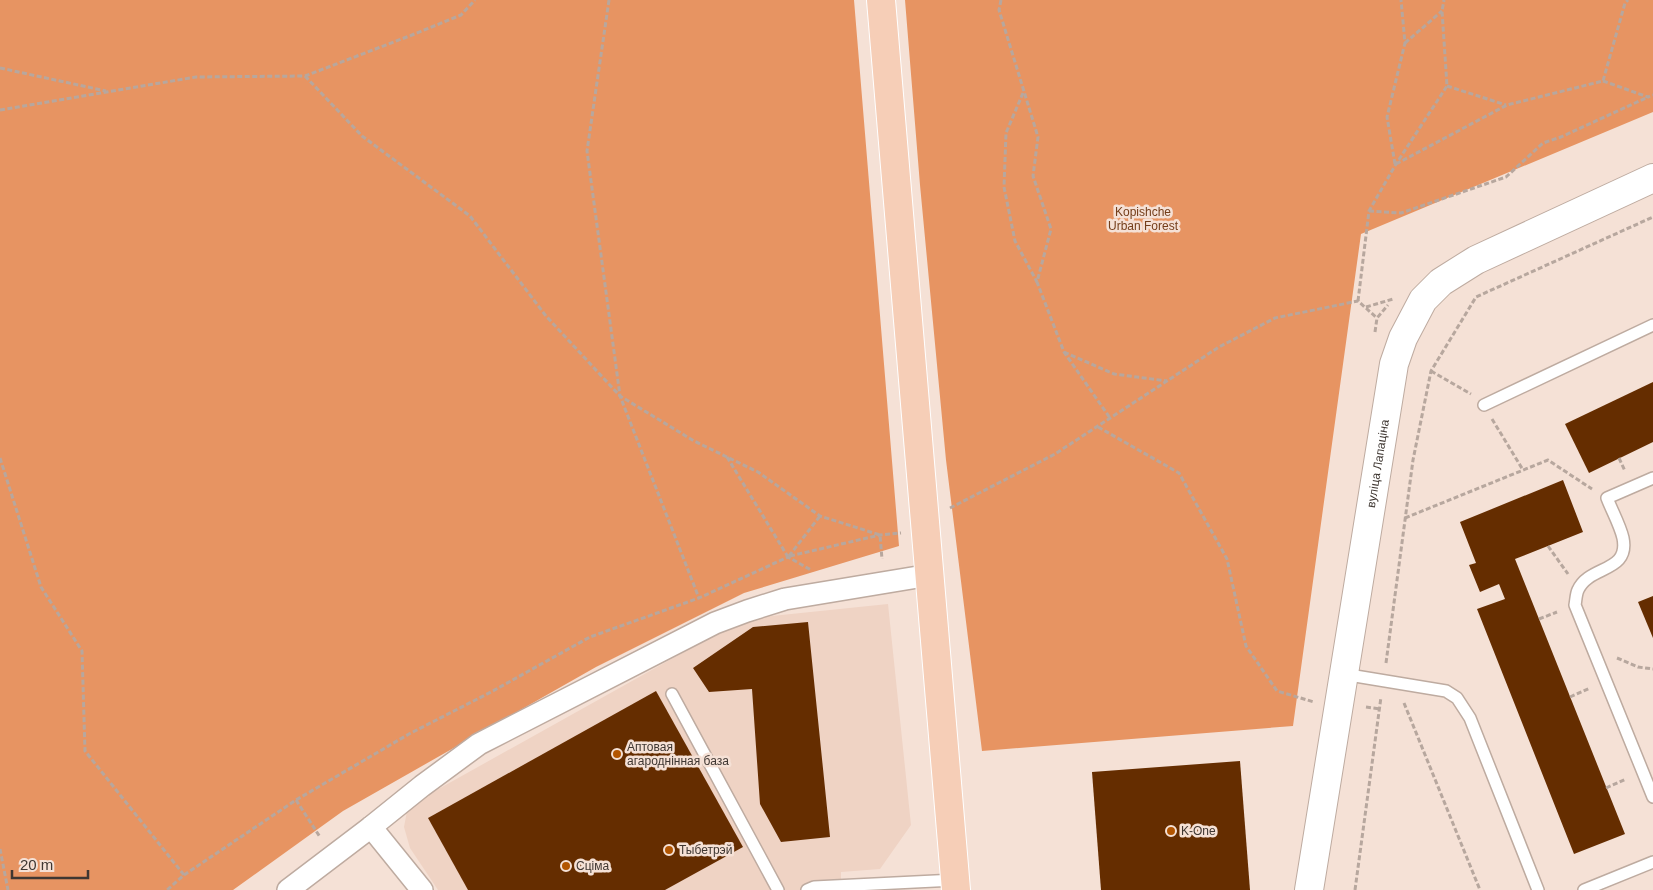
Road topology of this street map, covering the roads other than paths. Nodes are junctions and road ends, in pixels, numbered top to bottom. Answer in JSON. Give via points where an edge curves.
{"nodes":[{"id":1,"x":881,"y":0,"type":"edge"},
{"id":2,"x":1653,"y":178,"type":"edge"},
{"id":3,"x":1653,"y":325,"type":"edge"},
{"id":4,"x":1484,"y":405,"type":"dead end"},
{"id":5,"x":1653,"y":478,"type":"edge"},
{"id":6,"x":930,"y":575,"type":"junction"},
{"id":7,"x":1343,"y":674,"type":"junction"},
{"id":8,"x":672,"y":694,"type":"dead end"},
{"id":9,"x":1653,"y":796,"type":"edge"},
{"id":10,"x":371,"y":827,"type":"junction"},
{"id":11,"x":1653,"y":862,"type":"edge"},
{"id":12,"x":955,"y":885,"type":"edge"},
{"id":13,"x":288,"y":890,"type":"edge"},
{"id":14,"x":422,"y":890,"type":"edge"},
{"id":15,"x":778,"y":890,"type":"edge"},
{"id":16,"x":807,"y":890,"type":"edge"},
{"id":17,"x":1309,"y":890,"type":"edge"},
{"id":18,"x":1538,"y":890,"type":"edge"},
{"id":19,"x":1584,"y":890,"type":"edge"}],
"edges":[{"from":1,"to":6,"type":"main road"},
{"from":2,"to":7,"type":"main road","name":"вуліца Лапаціна","via":[[1476,260],[1441,282],[1423,300],[1403,338],[1394,364]]},
{"from":3,"to":4,"type":"lane"},
{"from":5,"to":9,"type":"lane","via":[[1607,498],[1623,538],[1624,552],[1617,563],[1592,575],[1578,588],[1575,605]]},
{"from":6,"to":10,"type":"street","via":[[785,599],[715,623],[479,744]]},
{"from":6,"to":12,"type":"main road"},
{"from":7,"to":17,"type":"main road","name":"вуліца Лапаціна"},
{"from":7,"to":18,"type":"lane","via":[[1446,691],[1457,698],[1470,718]]},
{"from":8,"to":15,"type":"lane"},
{"from":10,"to":13,"type":"street"},
{"from":10,"to":14,"type":"street"},
{"from":11,"to":19,"type":"lane"},
{"from":12,"to":16,"type":"lane","via":[[814,887]]}]}
